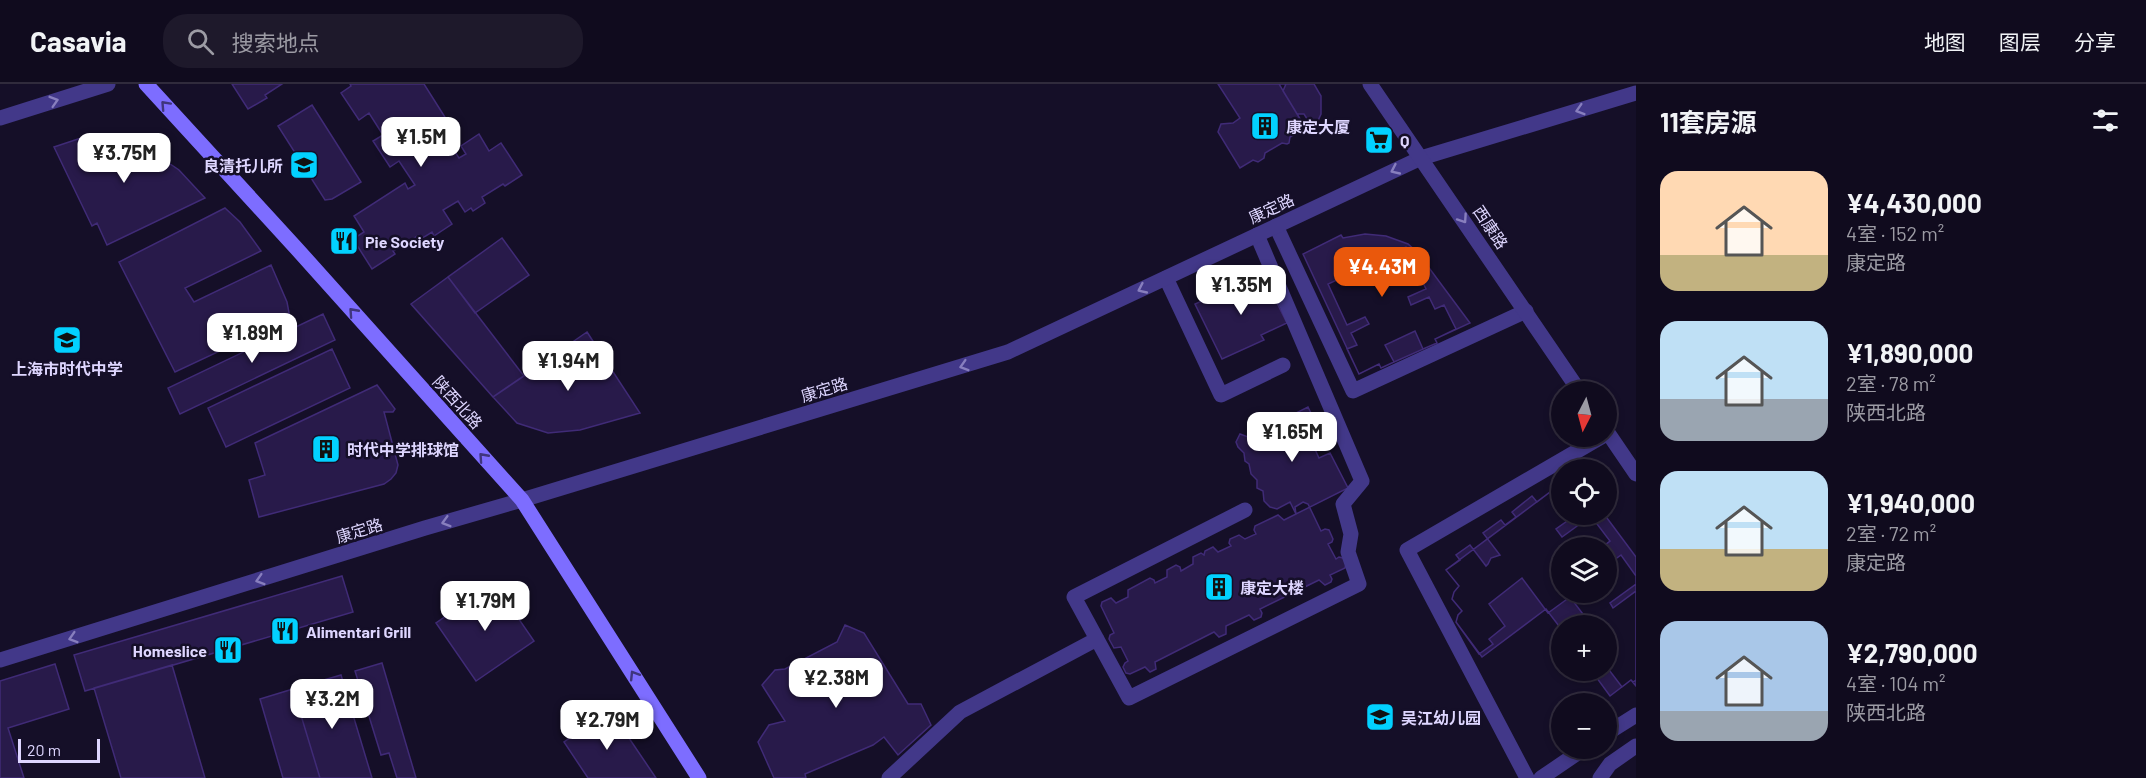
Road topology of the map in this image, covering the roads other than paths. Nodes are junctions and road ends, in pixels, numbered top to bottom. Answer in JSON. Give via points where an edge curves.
{"nodes":[{"id":1,"x":108,"y":84,"type":"edge"},
{"id":2,"x":146,"y":84,"type":"edge"},
{"id":3,"x":1370,"y":84,"type":"edge"},
{"id":4,"x":1636,"y":93,"type":"edge"},
{"id":5,"x":0,"y":118,"type":"edge"},
{"id":6,"x":1421,"y":158,"type":"junction"},
{"id":7,"x":1276,"y":226,"type":"junction"},
{"id":8,"x":1257,"y":235,"type":"junction"},
{"id":9,"x":1166,"y":278,"type":"junction"},
{"id":10,"x":1526,"y":311,"type":"junction"},
{"id":11,"x":1282,"y":365,"type":"dead end"},
{"id":12,"x":1573,"y":381,"type":"edge"},
{"id":13,"x":1584,"y":447,"type":"edge"},
{"id":14,"x":1616,"y":447,"type":"edge"},
{"id":15,"x":1636,"y":474,"type":"edge"},
{"id":16,"x":522,"y":500,"type":"junction"},
{"id":17,"x":1245,"y":510,"type":"dead end"},
{"id":18,"x":1097,"y":639,"type":"junction"},
{"id":19,"x":0,"y":660,"type":"edge"},
{"id":20,"x":1636,"y":715,"type":"edge"},
{"id":21,"x":1617,"y":727,"type":"edge"},
{"id":22,"x":1636,"y":746,"type":"edge"},
{"id":23,"x":1569,"y":759,"type":"edge"},
{"id":24,"x":699,"y":778,"type":"edge"},
{"id":25,"x":889,"y":778,"type":"edge"},
{"id":26,"x":1527,"y":778,"type":"edge"},
{"id":27,"x":1541,"y":778,"type":"edge"},
{"id":28,"x":1600,"y":778,"type":"edge"}],
"edges":[{"from":5,"to":1,"type":"street","one_way":true},
{"from":16,"to":2,"type":"main road","name":"陕西北路","one_way":true},
{"from":3,"to":6,"type":"street","name":"西康路"},
{"from":4,"to":6,"type":"street","name":"康定路","one_way":true},
{"from":6,"to":7,"type":"street","name":"康定路","one_way":true},
{"from":6,"to":10,"type":"street","name":"西康路","one_way":true},
{"from":7,"to":8,"type":"street","name":"康定路"},
{"from":7,"to":10,"type":"street","via":[[1353,391]]},
{"from":8,"to":9,"type":"street","name":"康定路"},
{"from":8,"to":18,"type":"street","via":[[1362,481],[1343,504],[1351,534],[1348,552],[1359,584],[1129,698]]},
{"from":9,"to":11,"type":"street","via":[[1221,394]]},
{"from":9,"to":16,"type":"street","name":"康定路","one_way":true,"via":[[1008,352]]},
{"from":10,"to":12,"type":"street","name":"西康路"},
{"from":13,"to":26,"type":"street","via":[[1407,550]]},
{"from":14,"to":15,"type":"street"},
{"from":16,"to":19,"type":"street","name":"康定路","one_way":true},
{"from":24,"to":16,"type":"main road","name":"陕西北路","one_way":true},
{"from":17,"to":18,"type":"street","via":[[1074,597]]},
{"from":18,"to":25,"type":"street","via":[[960,712]]},
{"from":20,"to":21,"type":"street"},
{"from":22,"to":28,"type":"street","via":[[1610,764]]},
{"from":23,"to":27,"type":"street"}]}
